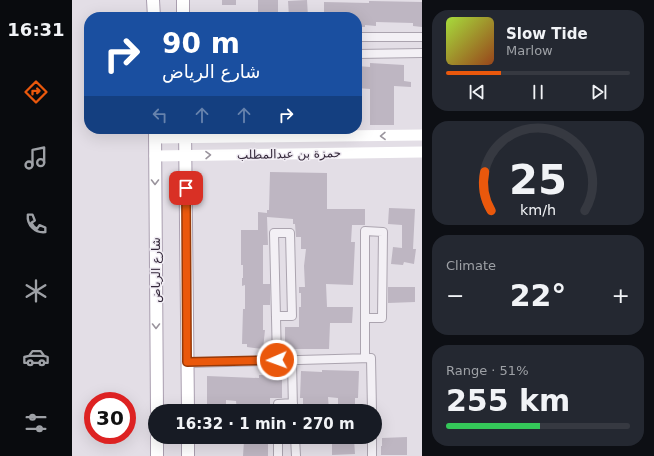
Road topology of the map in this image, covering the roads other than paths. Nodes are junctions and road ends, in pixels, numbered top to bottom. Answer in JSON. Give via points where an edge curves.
{"nodes":[{"id":1,"x":154,"y":0,"type":"edge"},
{"id":2,"x":183,"y":0,"type":"edge"},
{"id":3,"x":154,"y":12,"type":"edge"},
{"id":4,"x":183,"y":12,"type":"edge"},
{"id":5,"x":362,"y":36,"type":"edge"},
{"id":6,"x":422,"y":37,"type":"edge"},
{"id":7,"x":422,"y":53,"type":"edge"},
{"id":8,"x":362,"y":54,"type":"edge"},
{"id":9,"x":155,"y":134,"type":"edge"},
{"id":10,"x":185,"y":134,"type":"edge"},
{"id":11,"x":304,"y":134,"type":"edge"},
{"id":12,"x":422,"y":135,"type":"edge"},
{"id":13,"x":422,"y":152,"type":"edge"},
{"id":14,"x":155,"y":156,"type":"junction"},
{"id":15,"x":186,"y":156,"type":"junction"},
{"id":16,"x":276,"y":316,"type":"junction"},
{"id":17,"x":365,"y":318,"type":"junction"},
{"id":18,"x":365,"y":358,"type":"junction"},
{"id":19,"x":277,"y":360,"type":"junction"},
{"id":20,"x":292,"y":360,"type":"junction"},
{"id":21,"x":187,"y":362,"type":"junction"},
{"id":22,"x":157,"y":404,"type":"edge"},
{"id":23,"x":188,"y":404,"type":"edge"},
{"id":24,"x":293,"y":404,"type":"edge"},
{"id":25,"x":372,"y":404,"type":"edge"},
{"id":26,"x":157,"y":444,"type":"edge"},
{"id":27,"x":188,"y":444,"type":"edge"},
{"id":28,"x":278,"y":444,"type":"edge"},
{"id":29,"x":295,"y":444,"type":"edge"},
{"id":30,"x":372,"y":444,"type":"edge"},
{"id":31,"x":157,"y":456,"type":"edge"},
{"id":32,"x":188,"y":456,"type":"edge"},
{"id":33,"x":278,"y":456,"type":"edge"},
{"id":34,"x":296,"y":456,"type":"edge"},
{"id":35,"x":372,"y":456,"type":"edge"}],
"edges":[{"from":1,"to":3,"type":"main road"},
{"from":2,"to":4,"type":"main road"},
{"from":5,"to":6,"type":"street"},
{"from":7,"to":8,"type":"street"},
{"from":9,"to":14,"type":"main road","name":"شارع الرياض"},
{"from":10,"to":15,"type":"main road"},
{"from":12,"to":11,"type":"street","name":"حمزة بن عبدالمطلب","one_way":true},
{"from":15,"to":13,"type":"street","name":"حمزة بن عبدالمطلب","one_way":true},
{"from":14,"to":15,"type":"street","name":"حمزة بن عبدالمطلب"},
{"from":14,"to":22,"type":"main road","name":"شارع الرياض","one_way":true},
{"from":15,"to":21,"type":"main road"},
{"from":16,"to":16,"type":"street","via":[[274,233],[290,233],[292,316]]},
{"from":16,"to":19,"type":"street"},
{"from":17,"to":17,"type":"street","via":[[365,231],[383,232],[382,318]]},
{"from":17,"to":18,"type":"street"},
{"from":18,"to":20,"type":"street"},
{"from":18,"to":25,"type":"street","via":[[371,358]]},
{"from":19,"to":20,"type":"street"},
{"from":19,"to":21,"type":"street"},
{"from":20,"to":24,"type":"street"},
{"from":21,"to":23,"type":"main road"},
{"from":26,"to":31,"type":"main road"},
{"from":27,"to":32,"type":"main road"},
{"from":28,"to":33,"type":"street"},
{"from":29,"to":34,"type":"street"},
{"from":30,"to":35,"type":"street"}]}
